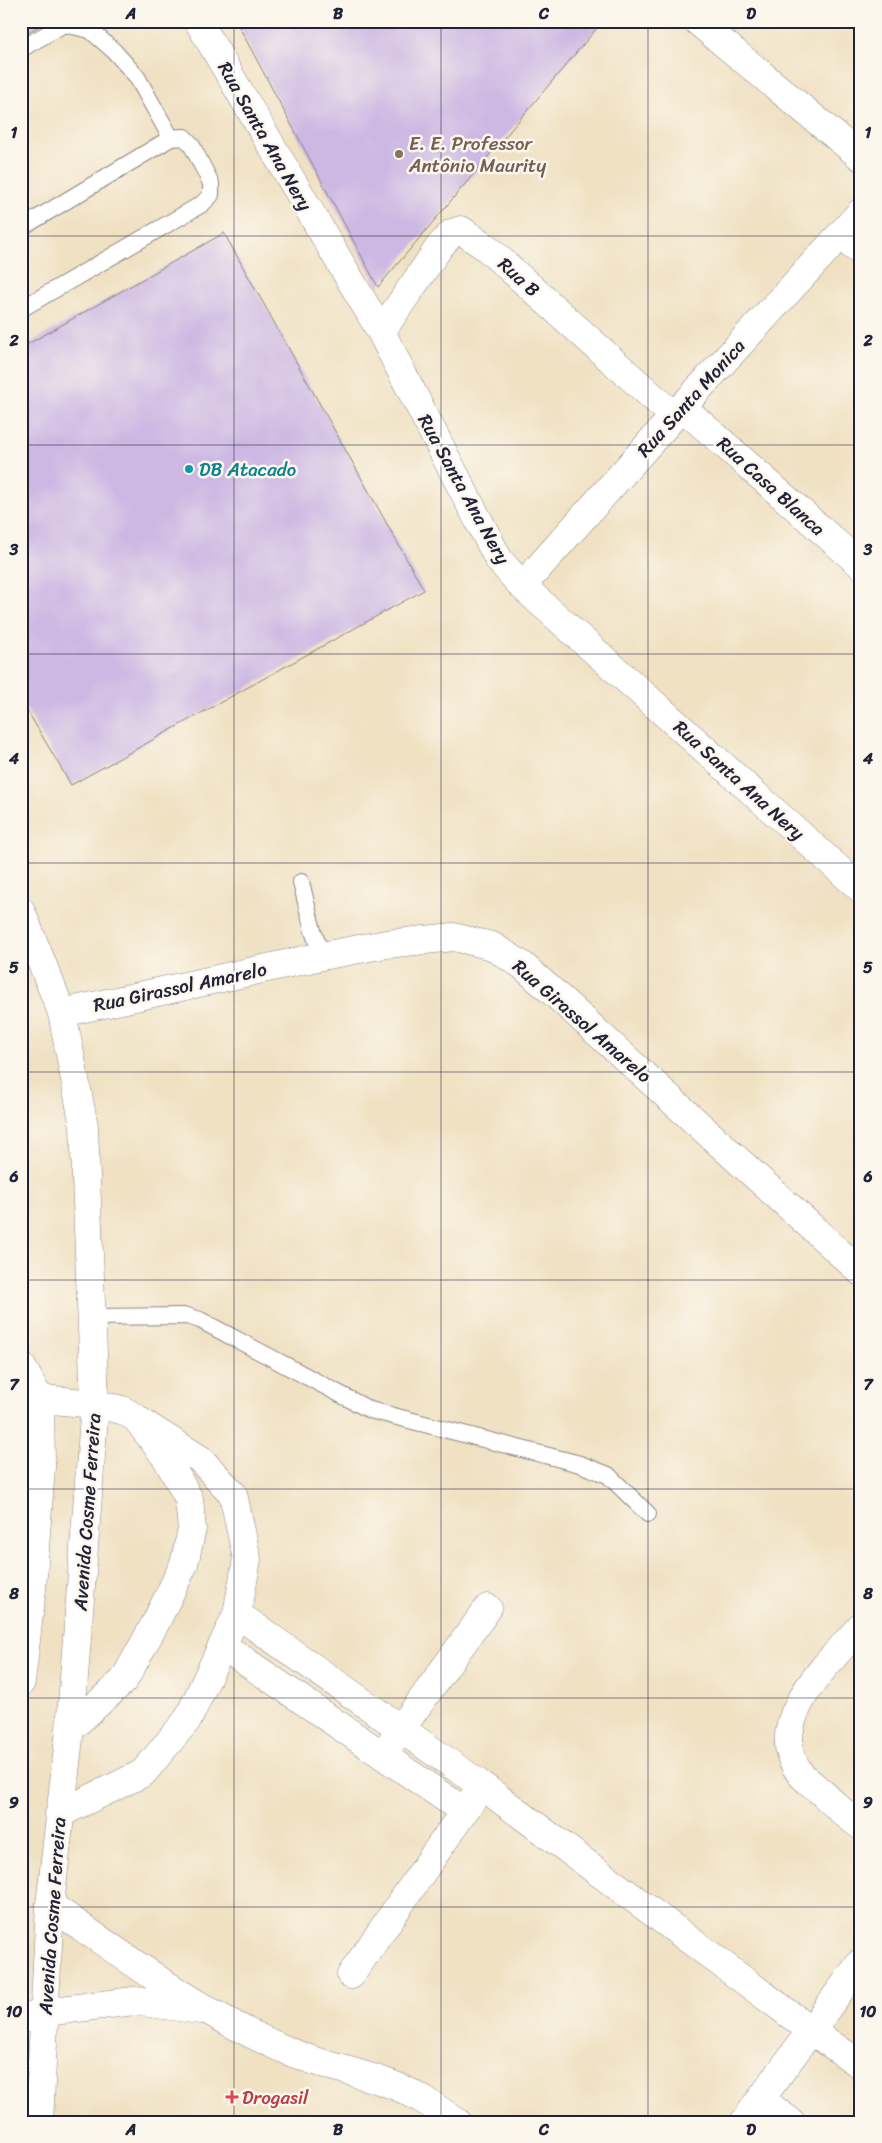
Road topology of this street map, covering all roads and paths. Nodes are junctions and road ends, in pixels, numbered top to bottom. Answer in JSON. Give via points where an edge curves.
{"nodes":[{"id":1,"x":198,"y":21,"type":"edge"},
{"id":2,"x":696,"y":21,"type":"edge"},
{"id":3,"x":21,"y":49,"type":"edge"},
{"id":4,"x":171,"y":138,"type":"junction"},
{"id":5,"x":861,"y":157,"type":"edge"},
{"id":6,"x":861,"y":212,"type":"edge"},
{"id":7,"x":21,"y":228,"type":"edge"},
{"id":8,"x":840,"y":235,"type":"junction"},
{"id":9,"x":861,"y":252,"type":"edge"},
{"id":10,"x":21,"y":309,"type":"edge"},
{"id":11,"x":381,"y":332,"type":"junction"},
{"id":12,"x":678,"y":412,"type":"junction"},
{"id":13,"x":861,"y":565,"type":"edge"},
{"id":14,"x":522,"y":586,"type":"junction"},
{"id":15,"x":301,"y":882,"type":"dead end"},
{"id":16,"x":861,"y":889,"type":"edge"},
{"id":17,"x":21,"y":912,"type":"edge"},
{"id":18,"x":322,"y":956,"type":"junction"},
{"id":19,"x":62,"y":1013,"type":"junction"},
{"id":20,"x":861,"y":1272,"type":"edge"},
{"id":21,"x":92,"y":1317,"type":"junction"},
{"id":22,"x":21,"y":1365,"type":"edge"},
{"id":23,"x":31,"y":1398,"type":"edge"},
{"id":24,"x":95,"y":1404,"type":"junction"},
{"id":25,"x":136,"y":1418,"type":"junction"},
{"id":26,"x":648,"y":1514,"type":"dead end"},
{"id":27,"x":488,"y":1608,"type":"dead end"},
{"id":28,"x":237,"y":1614,"type":"junction"},
{"id":29,"x":861,"y":1626,"type":"edge"},
{"id":30,"x":223,"y":1646,"type":"junction"},
{"id":31,"x":21,"y":1682,"type":"edge"},
{"id":32,"x":70,"y":1729,"type":"junction"},
{"id":33,"x":401,"y":1729,"type":"junction"},
{"id":34,"x":382,"y":1756,"type":"junction"},
{"id":35,"x":481,"y":1785,"type":"junction"},
{"id":36,"x":464,"y":1811,"type":"junction"},
{"id":37,"x":59,"y":1814,"type":"junction"},
{"id":38,"x":856,"y":1823,"type":"edge"},
{"id":39,"x":50,"y":1905,"type":"junction"},
{"id":40,"x":861,"y":1962,"type":"edge"},
{"id":41,"x":352,"y":1975,"type":"dead end"},
{"id":42,"x":212,"y":2012,"type":"junction"},
{"id":43,"x":33,"y":2016,"type":"edge"},
{"id":44,"x":812,"y":2031,"type":"junction"},
{"id":45,"x":861,"y":2065,"type":"edge"},
{"id":46,"x":761,"y":2100,"type":"junction"},
{"id":47,"x":39,"y":2122,"type":"edge"},
{"id":48,"x":457,"y":2122,"type":"edge"},
{"id":49,"x":744,"y":2122,"type":"edge"},
{"id":50,"x":790,"y":2122,"type":"edge"}],
"edges":[{"from":1,"to":11,"type":"street","name":"Rua Santa Ana Nery"},
{"from":2,"to":5,"type":"street"},
{"from":3,"to":4,"type":"lane","via":[[64,24],[90,30],[137,77]]},
{"from":4,"to":7,"type":"lane"},
{"from":4,"to":10,"type":"lane","via":[[184,137],[191,144],[211,183],[211,195],[193,209]]},
{"from":6,"to":8,"type":"street","name":"Rua Santa Monica"},
{"from":8,"to":9,"type":"street"},
{"from":8,"to":12,"type":"street","name":"Rua Santa Monica"},
{"from":11,"to":12,"type":"street","name":"Rua B","via":[[440,246],[452,233],[462,230]]},
{"from":11,"to":14,"type":"street","name":"Rua Santa Ana Nery","via":[[499,560]]},
{"from":12,"to":13,"type":"street","name":"Rua Casa Blanca"},
{"from":12,"to":14,"type":"street","name":"Rua Santa Monica"},
{"from":14,"to":16,"type":"street","name":"Rua Santa Ana Nery"},
{"from":15,"to":18,"type":"lane"},
{"from":17,"to":19,"type":"street","name":"Avenida Cosme Ferreira"},
{"from":18,"to":19,"type":"street","name":"Rua Girassol Amarelo"},
{"from":18,"to":20,"type":"street","name":"Rua Girassol Amarelo","via":[[386,944],[454,937],[492,946],[522,965],[556,994]]},
{"from":19,"to":21,"type":"street","name":"Avenida Cosme Ferreira","via":[[84,1126]]},
{"from":21,"to":24,"type":"street","name":"Avenida Cosme Ferreira"},
{"from":21,"to":26,"type":"lane","via":[[187,1316],[200,1320],[370,1410],[580,1464],[608,1475]]},
{"from":22,"to":23,"type":"street"},
{"from":23,"to":24,"type":"street"},
{"from":23,"to":31,"type":"street","via":[[41,1467],[40,1502]]},
{"from":24,"to":25,"type":"street","via":[[122,1410]]},
{"from":24,"to":32,"type":"street","name":"Avenida Cosme Ferreira"},
{"from":25,"to":28,"type":"street","via":[[200,1459],[233,1494],[246,1559]]},
{"from":25,"to":32,"type":"street","via":[[167,1459],[189,1499],[192,1529],[184,1564],[124,1680]]},
{"from":27,"to":33,"type":"street"},
{"from":28,"to":30,"type":"street"},
{"from":28,"to":33,"type":"street"},
{"from":29,"to":38,"type":"street","via":[[805,1692],[788,1738],[789,1752],[801,1773]]},
{"from":30,"to":34,"type":"street"},
{"from":30,"to":37,"type":"street","via":[[188,1719],[143,1773]]},
{"from":32,"to":37,"type":"street","name":"Avenida Cosme Ferreira"},
{"from":33,"to":34,"type":"street"},
{"from":33,"to":35,"type":"street"},
{"from":34,"to":36,"type":"street"},
{"from":35,"to":36,"type":"street"},
{"from":35,"to":44,"type":"street"},
{"from":36,"to":41,"type":"street"},
{"from":37,"to":39,"type":"street","name":"Avenida Cosme Ferreira"},
{"from":39,"to":42,"type":"street"},
{"from":39,"to":43,"type":"street","name":"Avenida Cosme Ferreira"},
{"from":40,"to":44,"type":"street"},
{"from":42,"to":43,"type":"street","via":[[134,2001]]},
{"from":42,"to":48,"type":"street","via":[[294,2054],[398,2088],[431,2104]]},
{"from":43,"to":47,"type":"street","name":"Avenida Cosme Ferreira"},
{"from":44,"to":45,"type":"street"},
{"from":44,"to":46,"type":"street"},
{"from":46,"to":49,"type":"street"},
{"from":46,"to":50,"type":"street"}]}
